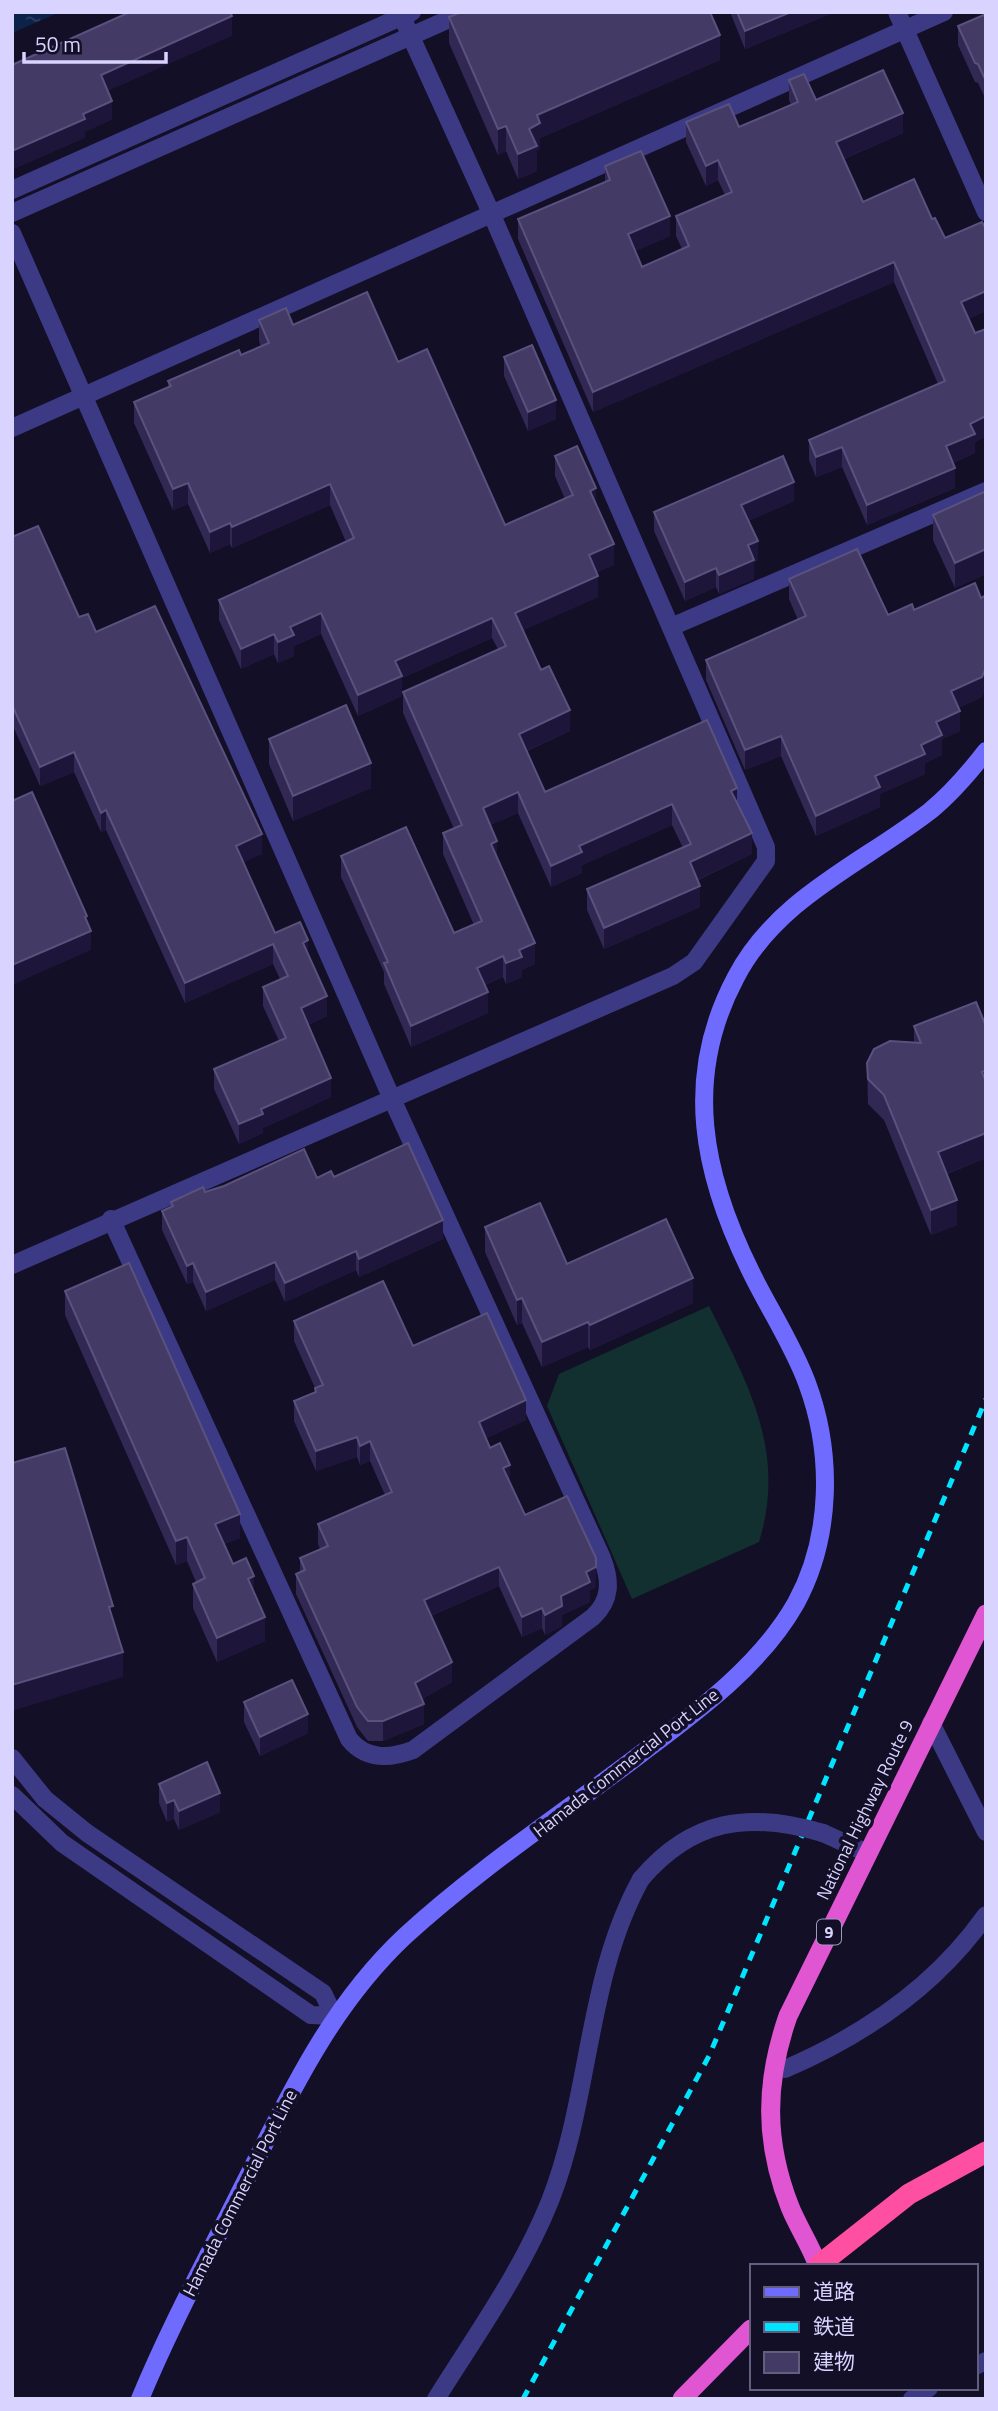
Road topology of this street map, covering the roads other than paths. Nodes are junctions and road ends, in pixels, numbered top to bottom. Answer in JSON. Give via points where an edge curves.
{"nodes":[{"id":1,"x":465,"y":12,"type":"edge"},
{"id":2,"x":897,"y":12,"type":"edge"},
{"id":3,"x":944,"y":12,"type":"edge"},
{"id":4,"x":407,"y":15,"type":"edge"},
{"id":5,"x":905,"y":29,"type":"junction"},
{"id":6,"x":411,"y":36,"type":"junction"},
{"id":7,"x":12,"y":190,"type":"edge"},
{"id":8,"x":986,"y":212,"type":"edge"},
{"id":9,"x":12,"y":213,"type":"edge"},
{"id":10,"x":492,"y":215,"type":"junction"},
{"id":11,"x":12,"y":233,"type":"edge"},
{"id":12,"x":84,"y":396,"type":"junction"},
{"id":13,"x":12,"y":428,"type":"edge"},
{"id":14,"x":986,"y":491,"type":"edge"},
{"id":15,"x":671,"y":627,"type":"junction"},
{"id":16,"x":986,"y":751,"type":"edge"},
{"id":17,"x":392,"y":1098,"type":"junction"},
{"id":18,"x":111,"y":1219,"type":"junction"},
{"id":19,"x":12,"y":1265,"type":"edge"},
{"id":20,"x":986,"y":1614,"type":"edge"},
{"id":21,"x":931,"y":1723,"type":"junction"},
{"id":22,"x":13,"y":1759,"type":"edge"},
{"id":23,"x":12,"y":1795,"type":"edge"},
{"id":24,"x":986,"y":1832,"type":"edge"},
{"id":25,"x":867,"y":1853,"type":"junction"},
{"id":26,"x":986,"y":1915,"type":"edge"},
{"id":27,"x":334,"y":2016,"type":"junction"},
{"id":28,"x":785,"y":2069,"type":"dead end"},
{"id":29,"x":986,"y":2152,"type":"edge"},
{"id":30,"x":817,"y":2264,"type":"edge"},
{"id":31,"x":821,"y":2264,"type":"edge"},
{"id":32,"x":750,"y":2330,"type":"edge"},
{"id":33,"x":141,"y":2399,"type":"edge"},
{"id":34,"x":436,"y":2399,"type":"edge"},
{"id":35,"x":682,"y":2399,"type":"edge"}],
"edges":[{"from":1,"to":6,"type":"street"},
{"from":2,"to":5,"type":"street"},
{"from":3,"to":5,"type":"street"},
{"from":4,"to":6,"type":"street"},
{"from":4,"to":7,"type":"street"},
{"from":5,"to":8,"type":"street"},
{"from":5,"to":10,"type":"street"},
{"from":6,"to":9,"type":"street"},
{"from":6,"to":10,"type":"street"},
{"from":10,"to":12,"type":"street"},
{"from":10,"to":15,"type":"street"},
{"from":11,"to":12,"type":"street"},
{"from":12,"to":13,"type":"street"},
{"from":12,"to":17,"type":"street"},
{"from":14,"to":15,"type":"street"},
{"from":15,"to":17,"type":"street","via":[[766,847],[763,866],[694,962],[673,976]]},
{"from":16,"to":27,"type":"main road","name":"Hamada Commercial Port Line","via":[[930,810],[816,887],[773,926],[737,974],[716,1024],[706,1072],[704,1138],[719,1198],[747,1265],[807,1382],[823,1440],[825,1499],[818,1550],[795,1604],[757,1656],[690,1718],[408,1934],[364,1977]]},
{"from":17,"to":18,"type":"street"},
{"from":17,"to":18,"type":"street","via":[[601,1558],[608,1587],[602,1608],[593,1617],[413,1750],[377,1757],[356,1748],[349,1739]]},
{"from":18,"to":19,"type":"street"},
{"from":20,"to":21,"type":"highway","name":"National Highway Route 9","number":"9"},
{"from":21,"to":24,"type":"street"},
{"from":21,"to":25,"type":"highway","name":"National Highway Route 9","number":"9"},
{"from":22,"to":27,"type":"street","via":[[45,1798],[86,1833],[323,1993]]},
{"from":23,"to":27,"type":"street","via":[[62,1843],[311,2015]]},
{"from":25,"to":30,"type":"highway","name":"National Highway Route 9","number":"9","via":[[788,2016],[774,2056],[769,2109],[774,2157],[790,2207]]},
{"from":25,"to":34,"type":"street","bridge":true,"via":[[823,1833],[764,1823],[716,1826],[677,1844],[641,1879],[617,1927],[550,2200],[515,2272]]},
{"from":26,"to":28,"type":"street","via":[[952,1960],[916,1992],[820,2054]]},
{"from":27,"to":33,"type":"main road","name":"Hamada Commercial Port Line","via":[[163,2343]]},
{"from":29,"to":31,"type":"highway","via":[[909,2194]]},
{"from":32,"to":35,"type":"highway"}]}
